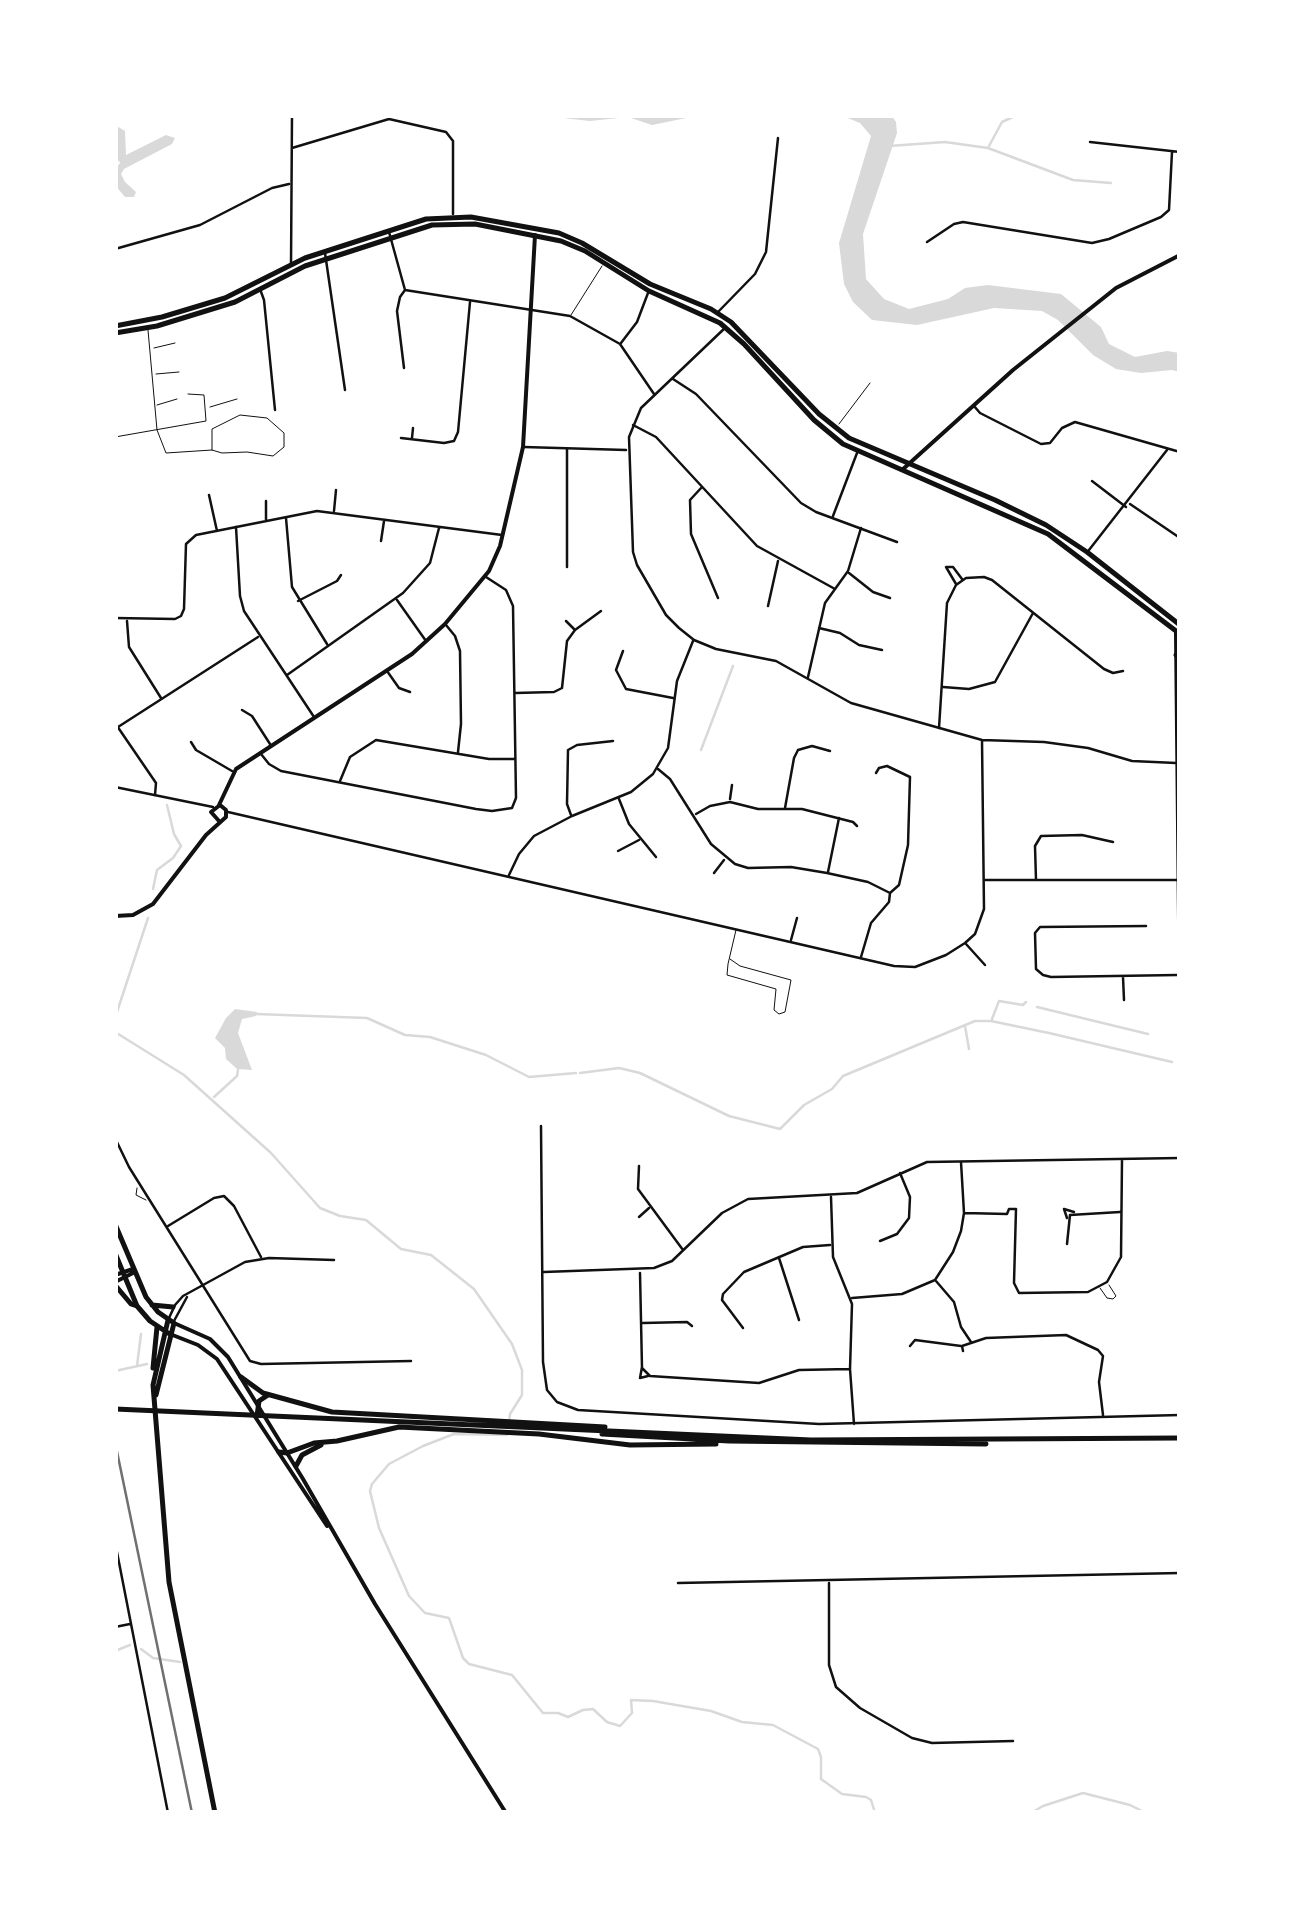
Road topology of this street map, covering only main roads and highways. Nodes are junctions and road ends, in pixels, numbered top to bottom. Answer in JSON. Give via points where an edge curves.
{"nodes":[{"id":1,"x":535,"y":232,"type":"junction"},
{"id":2,"x":390,"y":234,"type":"junction"},
{"id":3,"x":1180,"y":255,"type":"edge"},
{"id":4,"x":258,"y":286,"type":"junction"},
{"id":5,"x":728,"y":324,"type":"junction"},
{"id":6,"x":115,"y":330,"type":"edge"},
{"id":7,"x":792,"y":391,"type":"junction"},
{"id":8,"x":908,"y":464,"type":"junction"},
{"id":9,"x":902,"y":470,"type":"junction"},
{"id":10,"x":1179,"y":628,"type":"edge"},
{"id":11,"x":1178,"y":653,"type":"edge"},
{"id":12,"x":1178,"y":729,"type":"edge"},
{"id":13,"x":220,"y":810,"type":"junction"},
{"id":14,"x":216,"y":820,"type":"junction"},
{"id":15,"x":1179,"y":880,"type":"edge"},
{"id":16,"x":115,"y":916,"type":"edge"},
{"id":17,"x":1180,"y":974,"type":"edge"},
{"id":18,"x":1180,"y":1006,"type":"edge"},
{"id":19,"x":1180,"y":1018,"type":"edge"},
{"id":20,"x":115,"y":1224,"type":"edge"},
{"id":21,"x":115,"y":1252,"type":"edge"},
{"id":22,"x":134,"y":1270,"type":"junction"},
{"id":23,"x":116,"y":1274,"type":"edge"},
{"id":24,"x":124,"y":1276,"type":"junction"},
{"id":25,"x":137,"y":1306,"type":"junction"},
{"id":26,"x":152,"y":1306,"type":"junction"},
{"id":27,"x":173,"y":1307,"type":"road end"},
{"id":28,"x":171,"y":1321,"type":"junction"},
{"id":29,"x":158,"y":1327,"type":"junction"},
{"id":30,"x":168,"y":1333,"type":"junction"},
{"id":31,"x":154,"y":1370,"type":"junction"},
{"id":32,"x":241,"y":1377,"type":"junction"},
{"id":33,"x":268,"y":1395,"type":"junction"},
{"id":34,"x":155,"y":1398,"type":"junction"},
{"id":35,"x":256,"y":1405,"type":"junction"},
{"id":36,"x":115,"y":1408,"type":"edge"},
{"id":37,"x":257,"y":1418,"type":"junction"},
{"id":38,"x":415,"y":1423,"type":"junction"},
{"id":39,"x":523,"y":1428,"type":"junction"},
{"id":40,"x":564,"y":1430,"type":"junction"},
{"id":41,"x":637,"y":1432,"type":"junction"},
{"id":42,"x":1180,"y":1438,"type":"edge"},
{"id":43,"x":1031,"y":1441,"type":"junction"},
{"id":44,"x":728,"y":1442,"type":"junction"},
{"id":45,"x":324,"y":1443,"type":"junction"},
{"id":46,"x":279,"y":1452,"type":"junction"},
{"id":47,"x":288,"y":1453,"type":"junction"},
{"id":48,"x":296,"y":1466,"type":"junction"},
{"id":49,"x":328,"y":1526,"type":"junction"},
{"id":50,"x":215,"y":1813,"type":"edge"},
{"id":51,"x":506,"y":1813,"type":"edge"}],
"edges":[{"from":1,"to":2,"type":"main road","via":[[449,223]]},
{"from":1,"to":2,"type":"main road","via":[[453,216]]},
{"from":1,"to":5,"type":"main road","via":[[576,246],[649,291]]},
{"from":1,"to":5,"type":"main road","via":[[572,238],[650,284],[718,312]]},
{"from":1,"to":13,"type":"main road","via":[[524,446],[503,535],[485,577],[426,641],[234,772]]},
{"from":2,"to":4,"type":"main road"},
{"from":3,"to":8,"type":"main road","via":[[1130,278],[1094,305]]},
{"from":4,"to":6,"type":"main road"},
{"from":4,"to":6,"type":"main road","via":[[235,302],[148,328]]},
{"from":5,"to":7,"type":"main road"},
{"from":7,"to":8,"type":"main road","via":[[855,441]]},
{"from":7,"to":9,"type":"main road","via":[[825,431]]},
{"from":8,"to":9,"type":"main road"},
{"from":8,"to":10,"type":"main road","via":[[1016,509],[1088,552]]},
{"from":9,"to":10,"type":"main road","via":[[1048,534]]},
{"from":10,"to":11,"type":"main road"},
{"from":11,"to":12,"type":"main road"},
{"from":12,"to":15,"type":"main road"},
{"from":13,"to":14,"type":"main road"},
{"from":13,"to":14,"type":"main road"},
{"from":14,"to":16,"type":"main road","via":[[152,904]]},
{"from":15,"to":17,"type":"main road"},
{"from":17,"to":18,"type":"main road"},
{"from":18,"to":19,"type":"main road"},
{"from":20,"to":22,"type":"main road"},
{"from":21,"to":23,"type":"main road"},
{"from":22,"to":24,"type":"main road"},
{"from":22,"to":26,"type":"main road"},
{"from":23,"to":24,"type":"main road"},
{"from":23,"to":24,"type":"main road"},
{"from":23,"to":25,"type":"main road"},
{"from":24,"to":25,"type":"main road"},
{"from":25,"to":29,"type":"main road"},
{"from":26,"to":27,"type":"main road"},
{"from":26,"to":28,"type":"main road"},
{"from":28,"to":30,"type":"main road"},
{"from":28,"to":32,"type":"main road","via":[[217,1345]]},
{"from":29,"to":30,"type":"main road"},
{"from":29,"to":31,"type":"main road"},
{"from":30,"to":31,"type":"main road"},
{"from":30,"to":34,"type":"main road"},
{"from":30,"to":37,"type":"main road","via":[[211,1354]]},
{"from":31,"to":34,"type":"main road"},
{"from":32,"to":33,"type":"main road"},
{"from":32,"to":35,"type":"main road"},
{"from":33,"to":35,"type":"main road"},
{"from":33,"to":38,"type":"main road"},
{"from":34,"to":50,"type":"main road","via":[[169,1582]]},
{"from":35,"to":37,"type":"main road"},
{"from":35,"to":47,"type":"main road"},
{"from":36,"to":38,"type":"main road"},
{"from":37,"to":46,"type":"main road"},
{"from":38,"to":39,"type":"main road"},
{"from":38,"to":39,"type":"main road"},
{"from":38,"to":45,"type":"main road"},
{"from":39,"to":40,"type":"main road"},
{"from":39,"to":41,"type":"main road"},
{"from":39,"to":44,"type":"main road","via":[[630,1445]]},
{"from":40,"to":41,"type":"main road"},
{"from":40,"to":44,"type":"main road"},
{"from":41,"to":43,"type":"main road"},
{"from":42,"to":43,"type":"main road"},
{"from":43,"to":44,"type":"main road"},
{"from":45,"to":47,"type":"main road"},
{"from":45,"to":48,"type":"main road"},
{"from":46,"to":47,"type":"main road"},
{"from":46,"to":49,"type":"main road"},
{"from":47,"to":48,"type":"main road"},
{"from":48,"to":49,"type":"main road"},
{"from":49,"to":51,"type":"main road"}]}
